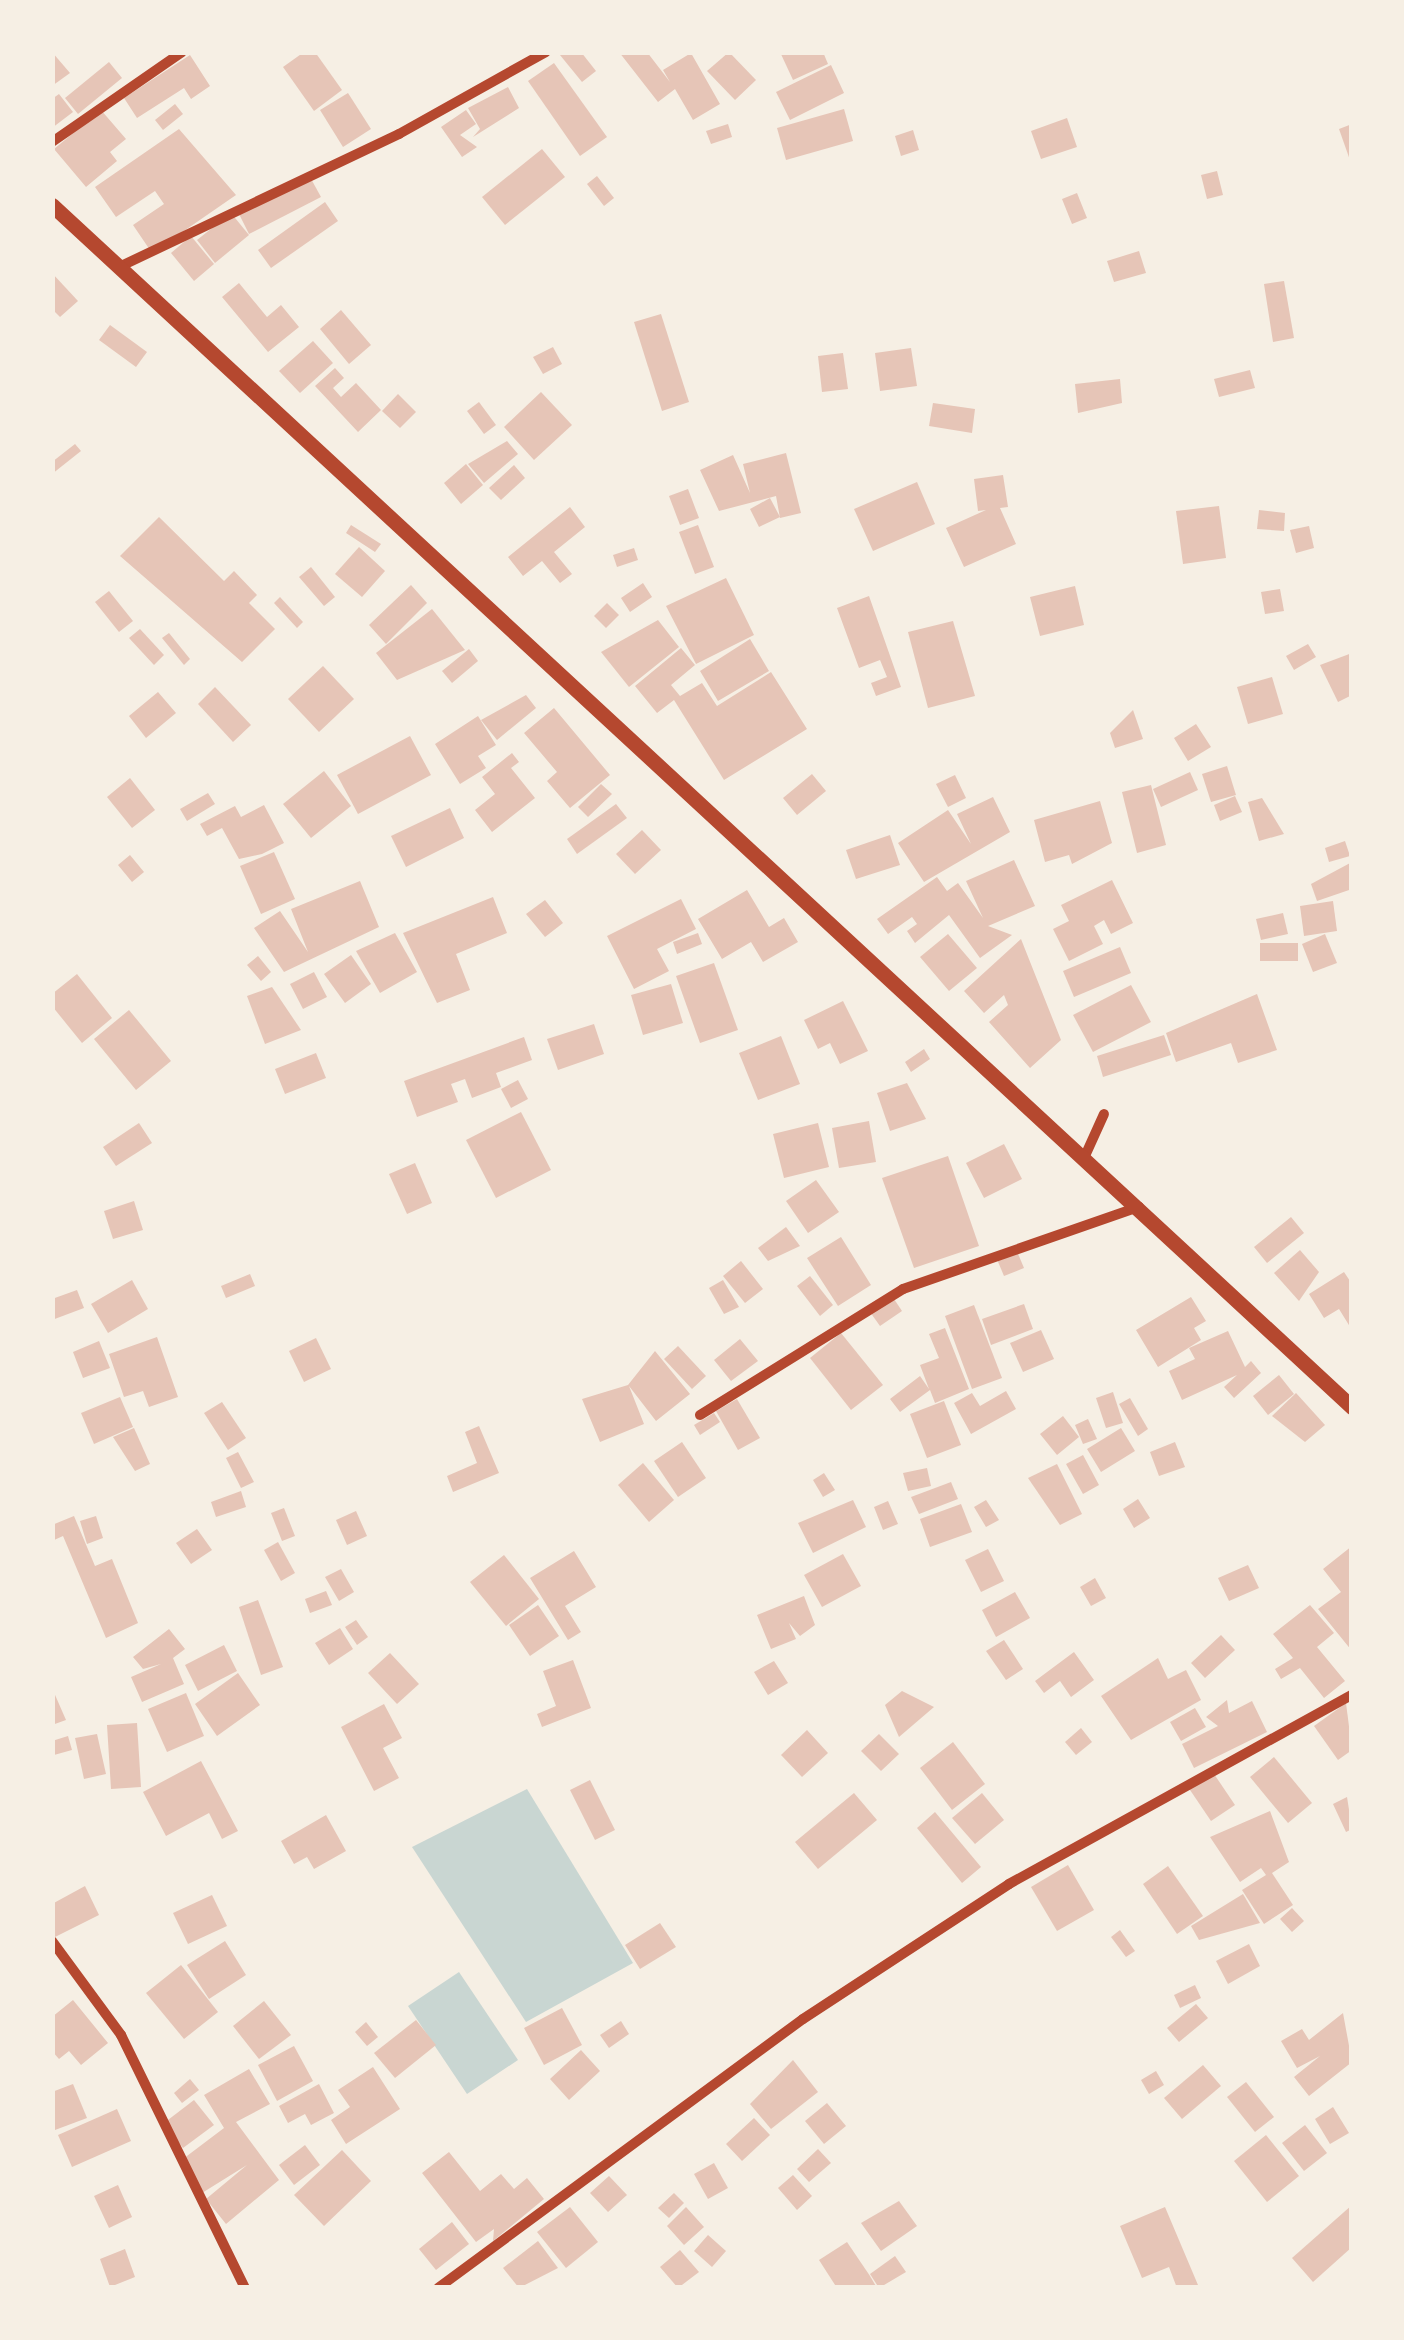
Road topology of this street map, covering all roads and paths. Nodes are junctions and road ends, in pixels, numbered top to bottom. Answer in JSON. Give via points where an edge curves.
{"nodes":[{"id":1,"x":182,"y":52,"type":"edge"},
{"id":2,"x":546,"y":52,"type":"edge"},
{"id":3,"x":52,"y":142,"type":"edge"},
{"id":4,"x":52,"y":205,"type":"edge"},
{"id":5,"x":120,"y":267,"type":"junction"},
{"id":6,"x":1104,"y":1114,"type":"dead end"},
{"id":7,"x":1085,"y":1156,"type":"junction"},
{"id":8,"x":1140,"y":1207,"type":"junction"},
{"id":9,"x":1348,"y":1398,"type":"edge"},
{"id":10,"x":700,"y":1415,"type":"dead end"},
{"id":11,"x":1352,"y":1695,"type":"edge"},
{"id":12,"x":52,"y":1942,"type":"edge"},
{"id":13,"x":245,"y":2288,"type":"edge"},
{"id":14,"x":438,"y":2288,"type":"edge"}],
"edges":[{"from":1,"to":3,"type":"street"},
{"from":2,"to":5,"type":"street"},
{"from":4,"to":5,"type":"main road"},
{"from":5,"to":7,"type":"main road"},
{"from":6,"to":7,"type":"street"},
{"from":7,"to":8,"type":"main road"},
{"from":8,"to":9,"type":"main road"},
{"from":8,"to":10,"type":"street","via":[[903,1289]]},
{"from":11,"to":14,"type":"street","via":[[1009,1884],[804,2018]]},
{"from":12,"to":13,"type":"street","via":[[122,2035]]}]}
